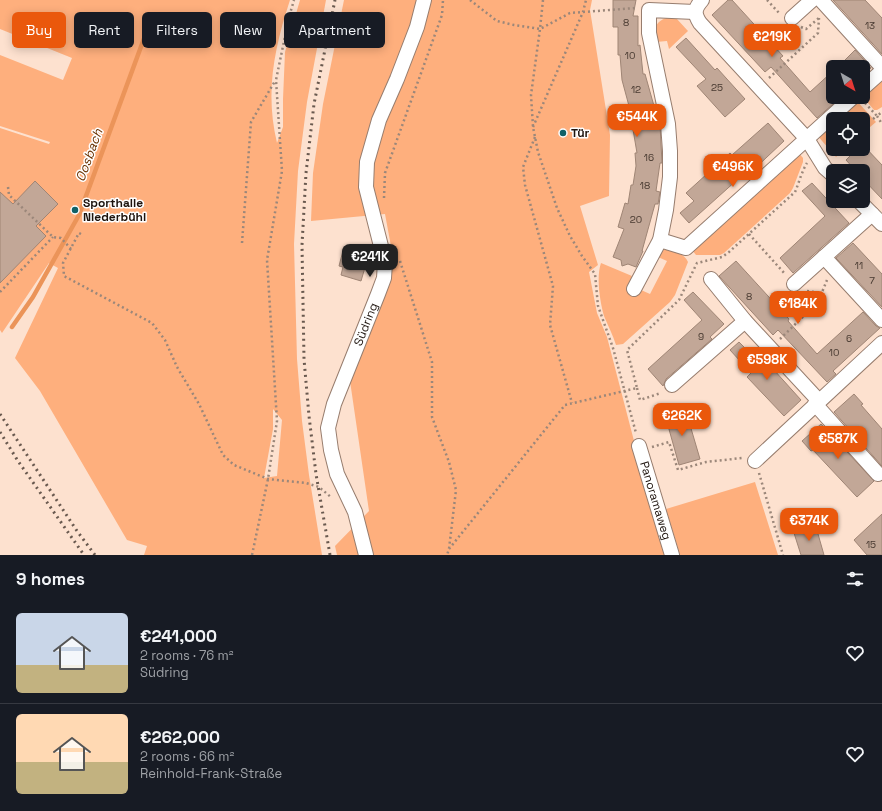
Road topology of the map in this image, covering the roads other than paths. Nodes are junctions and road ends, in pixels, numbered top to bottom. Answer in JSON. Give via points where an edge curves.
{"nodes":[{"id":1,"x":424,"y":0,"type":"edge"},
{"id":2,"x":812,"y":0,"type":"edge"},
{"id":3,"x":821,"y":0,"type":"edge"},
{"id":4,"x":649,"y":6,"type":"edge"},
{"id":5,"x":698,"y":6,"type":"edge"},
{"id":6,"x":792,"y":18,"type":"dead end"},
{"id":7,"x":882,"y":67,"type":"edge"},
{"id":8,"x":882,"y":71,"type":"edge"},
{"id":9,"x":870,"y":85,"type":"edge"},
{"id":10,"x":852,"y":104,"type":"edge"},
{"id":11,"x":811,"y":145,"type":"junction"},
{"id":12,"x":826,"y":169,"type":"edge"},
{"id":13,"x":866,"y":208,"type":"edge"},
{"id":14,"x":872,"y":214,"type":"junction"},
{"id":15,"x":882,"y":224,"type":"edge"},
{"id":16,"x":660,"y":240,"type":"junction"},
{"id":17,"x":829,"y":262,"type":"junction"},
{"id":18,"x":711,"y":279,"type":"road end"},
{"id":19,"x":794,"y":284,"type":"road end"},
{"id":20,"x":634,"y":289,"type":"dead end"},
{"id":21,"x":882,"y":320,"type":"edge"},
{"id":22,"x":745,"y":321,"type":"junction"},
{"id":23,"x":882,"y":343,"type":"edge"},
{"id":24,"x":672,"y":385,"type":"road end"},
{"id":25,"x":817,"y":402,"type":"junction"},
{"id":26,"x":640,"y":449,"type":"road end"},
{"id":27,"x":755,"y":461,"type":"road end"},
{"id":28,"x":878,"y":474,"type":"dead end"},
{"id":29,"x":366,"y":555,"type":"edge"},
{"id":30,"x":672,"y":555,"type":"edge"}],
"edges":[{"from":1,"to":29,"type":"street","name":"Südring","via":[[417,27],[379,120],[367,162],[366,187],[385,262],[384,278],[334,404],[328,428],[337,474],[355,512]]},
{"from":2,"to":6,"type":"street"},
{"from":3,"to":7,"type":"street"},
{"from":4,"to":5,"type":"street"},
{"from":4,"to":16,"type":"street","via":[[649,33],[668,124],[670,151],[669,190]]},
{"from":5,"to":11,"type":"street","via":[[700,23]]},
{"from":8,"to":9,"type":"street"},
{"from":10,"to":11,"type":"street"},
{"from":11,"to":12,"type":"street"},
{"from":11,"to":16,"type":"street","via":[[686,248]]},
{"from":13,"to":14,"type":"street"},
{"from":14,"to":15,"type":"street"},
{"from":14,"to":17,"type":"street"},
{"from":16,"to":20,"type":"street"},
{"from":17,"to":19,"type":"street"},
{"from":17,"to":21,"type":"street"},
{"from":18,"to":22,"type":"street"},
{"from":22,"to":24,"type":"street"},
{"from":22,"to":25,"type":"street"},
{"from":23,"to":25,"type":"street"},
{"from":25,"to":27,"type":"street"},
{"from":25,"to":28,"type":"street"},
{"from":26,"to":30,"type":"street","name":"Panoramaweg"}]}
